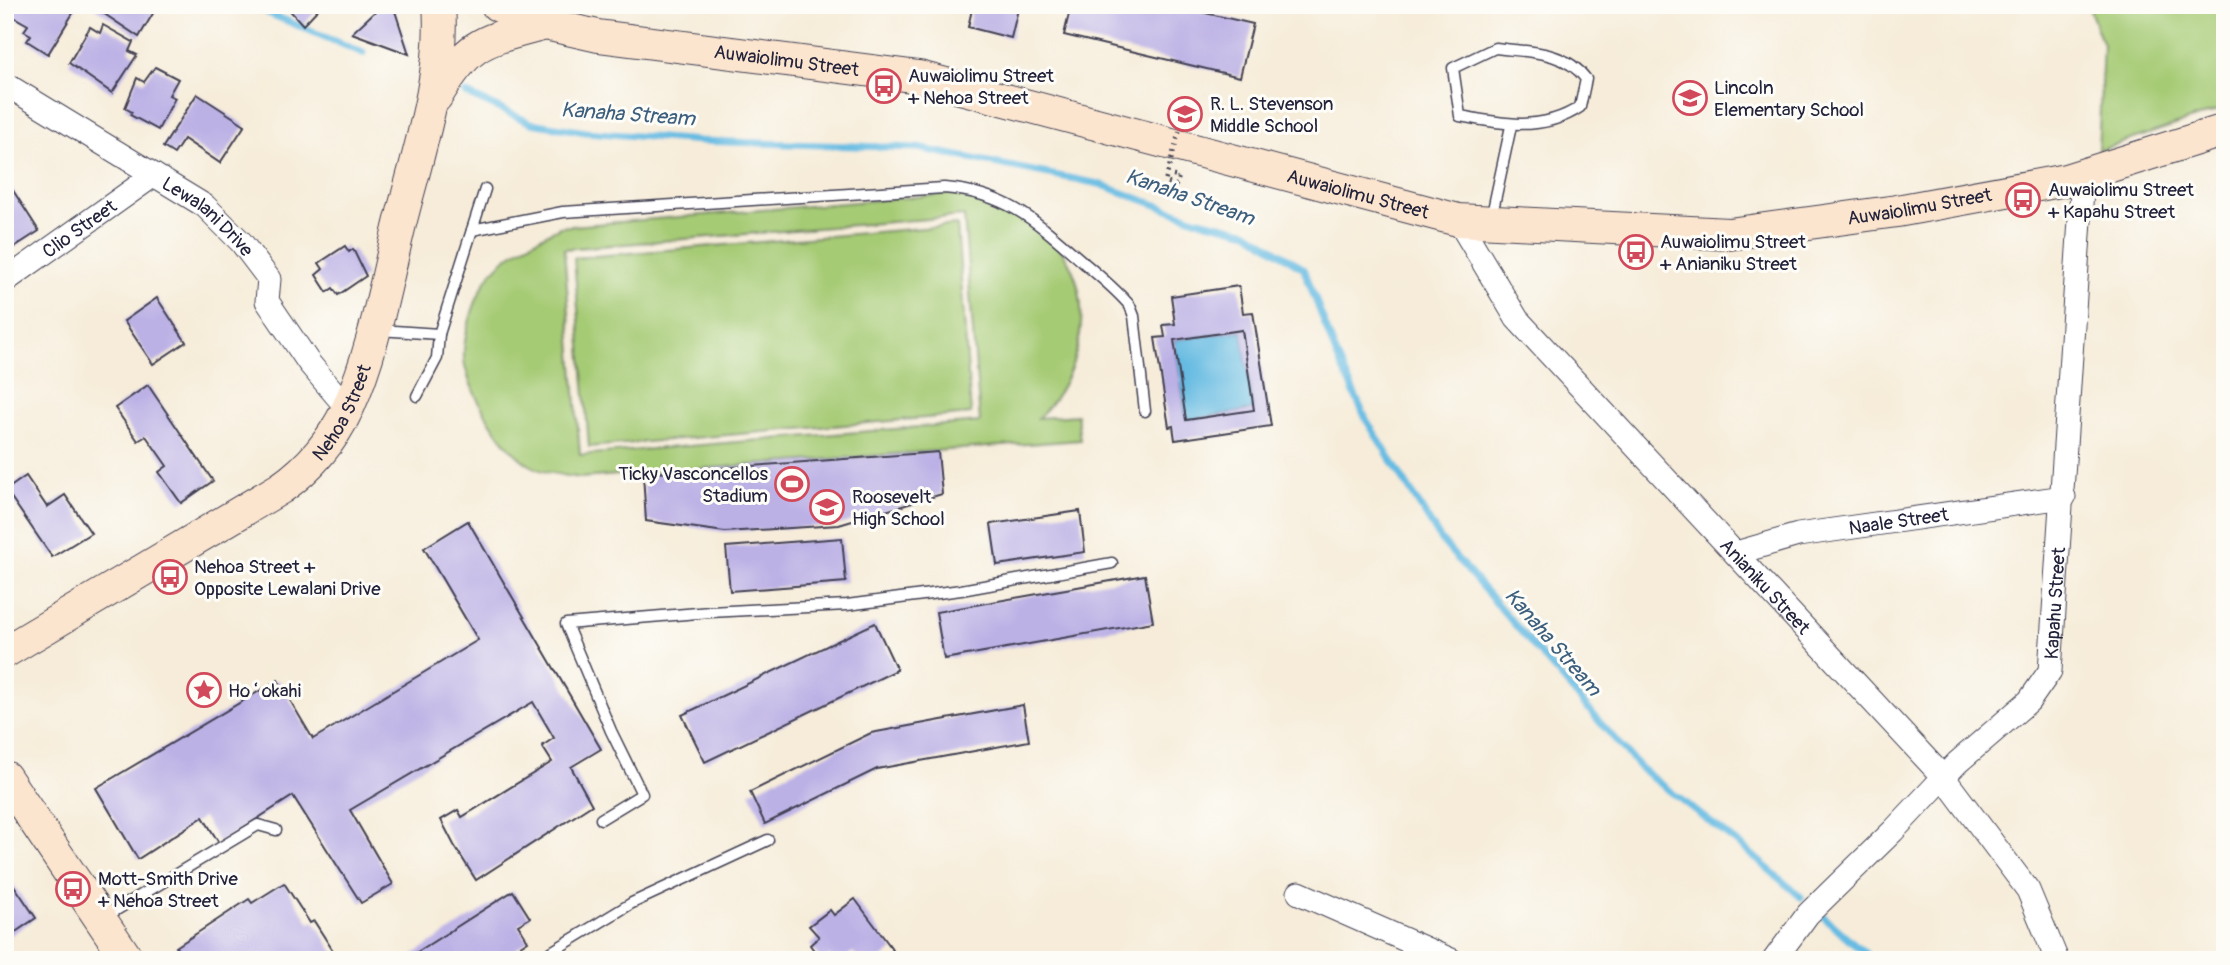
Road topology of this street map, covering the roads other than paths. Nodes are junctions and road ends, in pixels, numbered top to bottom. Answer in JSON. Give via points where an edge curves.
{"nodes":[{"id":1,"x":439,"y":5,"type":"edge"},
{"id":2,"x":497,"y":5,"type":"edge"},
{"id":3,"x":545,"y":24,"type":"junction"},
{"id":4,"x":5,"y":84,"type":"edge"},
{"id":5,"x":426,"y":119,"type":"junction"},
{"id":6,"x":1511,"y":126,"type":"junction"},
{"id":7,"x":2225,"y":131,"type":"edge"},
{"id":8,"x":154,"y":175,"type":"junction"},
{"id":9,"x":2082,"y":175,"type":"junction"},
{"id":10,"x":485,"y":189,"type":"dead end"},
{"id":11,"x":1458,"y":220,"type":"junction"},
{"id":12,"x":1490,"y":222,"type":"junction"},
{"id":13,"x":472,"y":230,"type":"junction"},
{"id":14,"x":5,"y":281,"type":"edge"},
{"id":15,"x":373,"y":330,"type":"junction"},
{"id":16,"x":439,"y":334,"type":"junction"},
{"id":17,"x":417,"y":396,"type":"dead end"},
{"id":18,"x":347,"y":408,"type":"junction"},
{"id":19,"x":1144,"y":411,"type":"dead end"},
{"id":20,"x":2064,"y":497,"type":"junction"},
{"id":21,"x":1736,"y":553,"type":"junction"},
{"id":22,"x":1112,"y":564,"type":"dead end"},
{"id":23,"x":5,"y":652,"type":"edge"},
{"id":24,"x":5,"y":778,"type":"edge"},
{"id":25,"x":1944,"y":778,"type":"junction"},
{"id":26,"x":601,"y":819,"type":"dead end"},
{"id":27,"x":276,"y":830,"type":"dead end"},
{"id":28,"x":768,"y":840,"type":"dead end"},
{"id":29,"x":1299,"y":893,"type":"dead end"},
{"id":30,"x":101,"y":919,"type":"junction"},
{"id":31,"x":128,"y":960,"type":"edge"},
{"id":32,"x":538,"y":960,"type":"edge"},
{"id":33,"x":1451,"y":960,"type":"edge"},
{"id":34,"x":1774,"y":960,"type":"edge"},
{"id":35,"x":2057,"y":960,"type":"edge"}],
"edges":[{"from":1,"to":5,"type":"street","name":"Nehoa Street","via":[[441,31]]},
{"from":2,"to":3,"type":"street","name":"Auwaiolimu Street"},
{"from":3,"to":5,"type":"street","via":[[489,39],[464,55]]},
{"from":3,"to":11,"type":"street","name":"Auwaiolimu Street","via":[[598,36],[919,77]]},
{"from":4,"to":8,"type":"street","name":"Lewalani Drive"},
{"from":5,"to":15,"type":"street","name":"Nehoa Street"},
{"from":6,"to":6,"type":"lane","via":[[1563,118],[1580,107],[1586,79],[1575,64],[1550,55],[1495,48],[1453,68],[1460,116]]},
{"from":6,"to":12,"type":"lane"},
{"from":7,"to":9,"type":"street","name":"Auwaiolimu Street"},
{"from":8,"to":14,"type":"street","name":"Clio Street"},
{"from":8,"to":18,"type":"street","name":"Lewalani Drive","via":[[205,206],[241,242],[268,279],[267,301]]},
{"from":9,"to":12,"type":"street","name":"Auwaiolimu Street","via":[[1897,211],[1729,233]]},
{"from":9,"to":20,"type":"street","name":"Kapahu Street"},
{"from":10,"to":13,"type":"lane"},
{"from":11,"to":12,"type":"street","name":"Auwaiolimu Street"},
{"from":11,"to":21,"type":"street","name":"Anianiku Street","via":[[1517,319]]},
{"from":13,"to":16,"type":"lane"},
{"from":13,"to":19,"type":"lane","via":[[564,212],[944,188],[984,194],[1031,217],[1130,306]]},
{"from":15,"to":16,"type":"lane"},
{"from":15,"to":18,"type":"street","name":"Nehoa Street"},
{"from":16,"to":17,"type":"lane","via":[[437,358]]},
{"from":18,"to":23,"type":"street","name":"Nehoa Street","via":[[322,452],[290,482]]},
{"from":20,"to":21,"type":"street","name":"Naale Street","via":[[1798,535]]},
{"from":20,"to":25,"type":"street","name":"Kapahu Street","via":[[2048,677],[2029,701]]},
{"from":21,"to":25,"type":"street","name":"Anianiku Street"},
{"from":22,"to":26,"type":"lane","via":[[847,605],[566,624],[642,794]]},
{"from":24,"to":30,"type":"street"},
{"from":25,"to":34,"type":"street","name":"Kapahu Street","via":[[1808,914]]},
{"from":25,"to":35,"type":"street","name":"Anianiku Street","via":[[2028,890]]},
{"from":27,"to":30,"type":"lane","via":[[258,825]]},
{"from":28,"to":32,"type":"lane","via":[[632,903]]},
{"from":29,"to":33,"type":"street"},
{"from":30,"to":31,"type":"street"}]}
